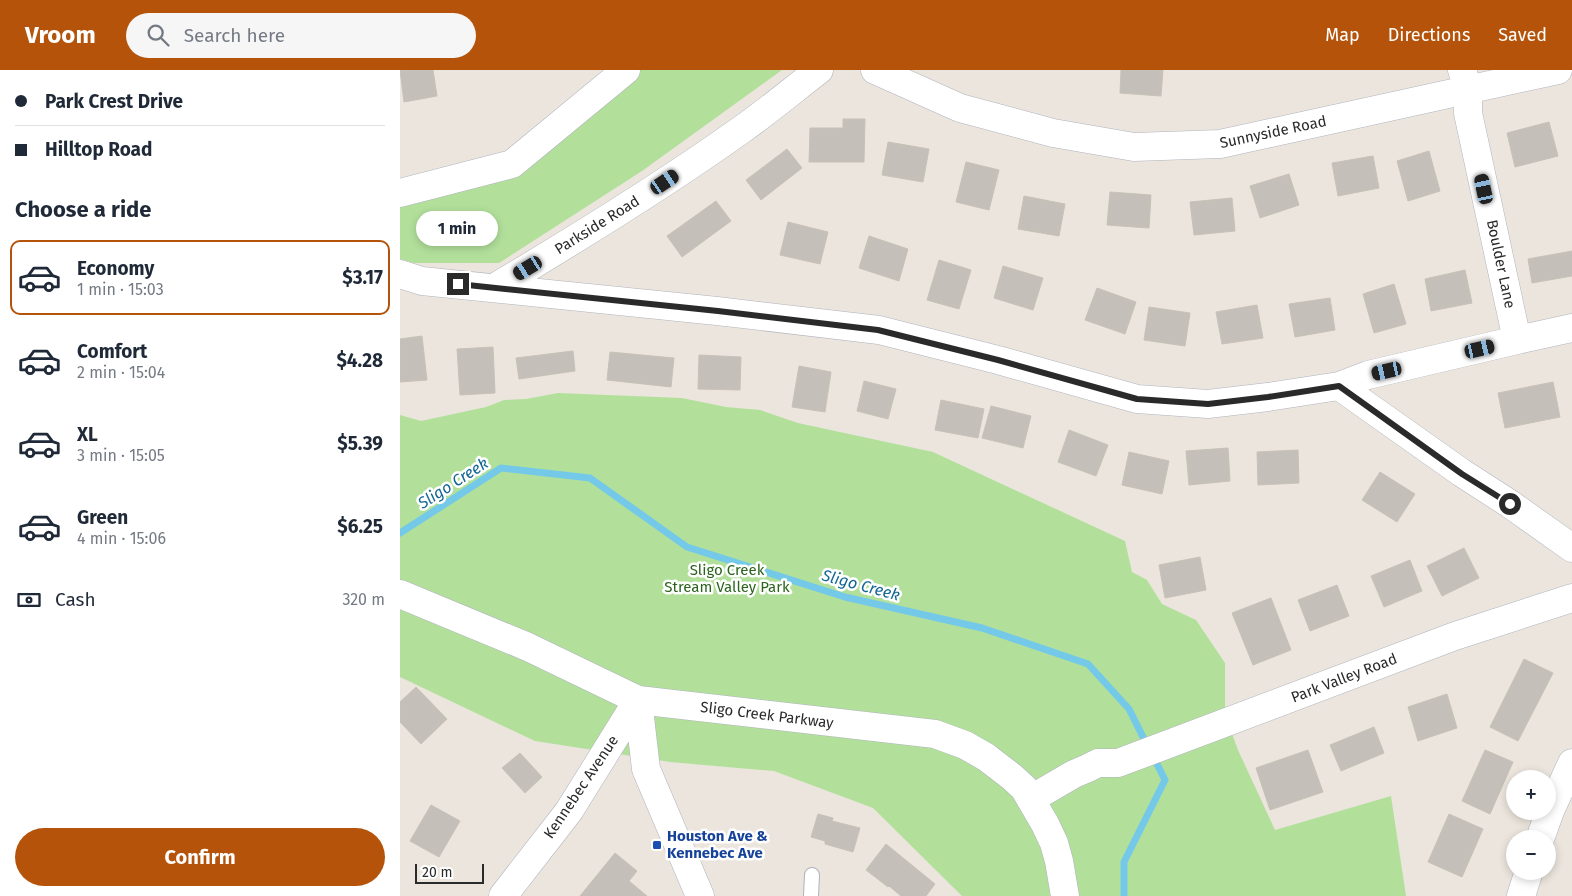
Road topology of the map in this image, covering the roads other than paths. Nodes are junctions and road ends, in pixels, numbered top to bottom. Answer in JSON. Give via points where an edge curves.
{"nodes":[{"id":1,"x":626,"y":70,"type":"edge"},
{"id":2,"x":820,"y":70,"type":"edge"},
{"id":3,"x":875,"y":70,"type":"edge"},
{"id":4,"x":1558,"y":70,"type":"edge"},
{"id":5,"x":1465,"y":80,"type":"edge"},
{"id":6,"x":400,"y":193,"type":"edge"},
{"id":7,"x":400,"y":274,"type":"edge"},
{"id":8,"x":494,"y":288,"type":"junction"},
{"id":9,"x":1572,"y":328,"type":"edge"},
{"id":10,"x":1517,"y":340,"type":"junction"},
{"id":11,"x":1339,"y":386,"type":"junction"},
{"id":12,"x":1572,"y":548,"type":"edge"},
{"id":13,"x":400,"y":594,"type":"edge"},
{"id":14,"x":1572,"y":598,"type":"edge"},
{"id":15,"x":638,"y":700,"type":"junction"},
{"id":16,"x":1572,"y":763,"type":"edge"},
{"id":17,"x":1034,"y":804,"type":"junction"},
{"id":18,"x":1543,"y":830,"type":"edge"},
{"id":19,"x":812,"y":875,"type":"dead end"},
{"id":20,"x":1526,"y":880,"type":"edge"},
{"id":21,"x":503,"y":896,"type":"edge"},
{"id":22,"x":700,"y":896,"type":"edge"},
{"id":23,"x":811,"y":896,"type":"edge"},
{"id":24,"x":1065,"y":896,"type":"edge"},
{"id":25,"x":1521,"y":896,"type":"edge"}],
"edges":[{"from":1,"to":6,"type":"street","via":[[512,164]]},
{"from":2,"to":8,"type":"street","name":"Parkside Road","via":[[665,182]]},
{"from":3,"to":5,"type":"street","name":"Sunnyside Road","via":[[960,108],[1053,133],[1134,147],[1220,144]]},
{"from":4,"to":5,"type":"street","name":"Sunnyside Road"},
{"from":5,"to":10,"type":"street","name":"Boulder Lane","via":[[1468,114]]},
{"from":7,"to":8,"type":"street","via":[[422,281]]},
{"from":8,"to":11,"type":"street","via":[[878,330],[1137,399],[1208,404]]},
{"from":9,"to":10,"type":"street"},
{"from":10,"to":11,"type":"street","via":[[1368,375]]},
{"from":11,"to":12,"type":"street"},
{"from":13,"to":15,"type":"street","name":"Sligo Creek Parkway","via":[[528,647]]},
{"from":14,"to":17,"type":"street","name":"Park Valley Road","via":[[1455,636],[1125,761],[1098,763],[1074,774]]},
{"from":15,"to":17,"type":"street","name":"Sligo Creek Parkway","via":[[934,734],[986,757],[1024,788]]},
{"from":15,"to":21,"type":"street","name":"Kennebec Avenue","via":[[569,811]]},
{"from":15,"to":22,"type":"street","via":[[646,769]]},
{"from":16,"to":18,"type":"street"},
{"from":17,"to":24,"type":"street","name":"Sligo Creek Parkway","via":[[1054,842]]},
{"from":19,"to":23,"type":"lane"},
{"from":20,"to":25,"type":"street"}]}
